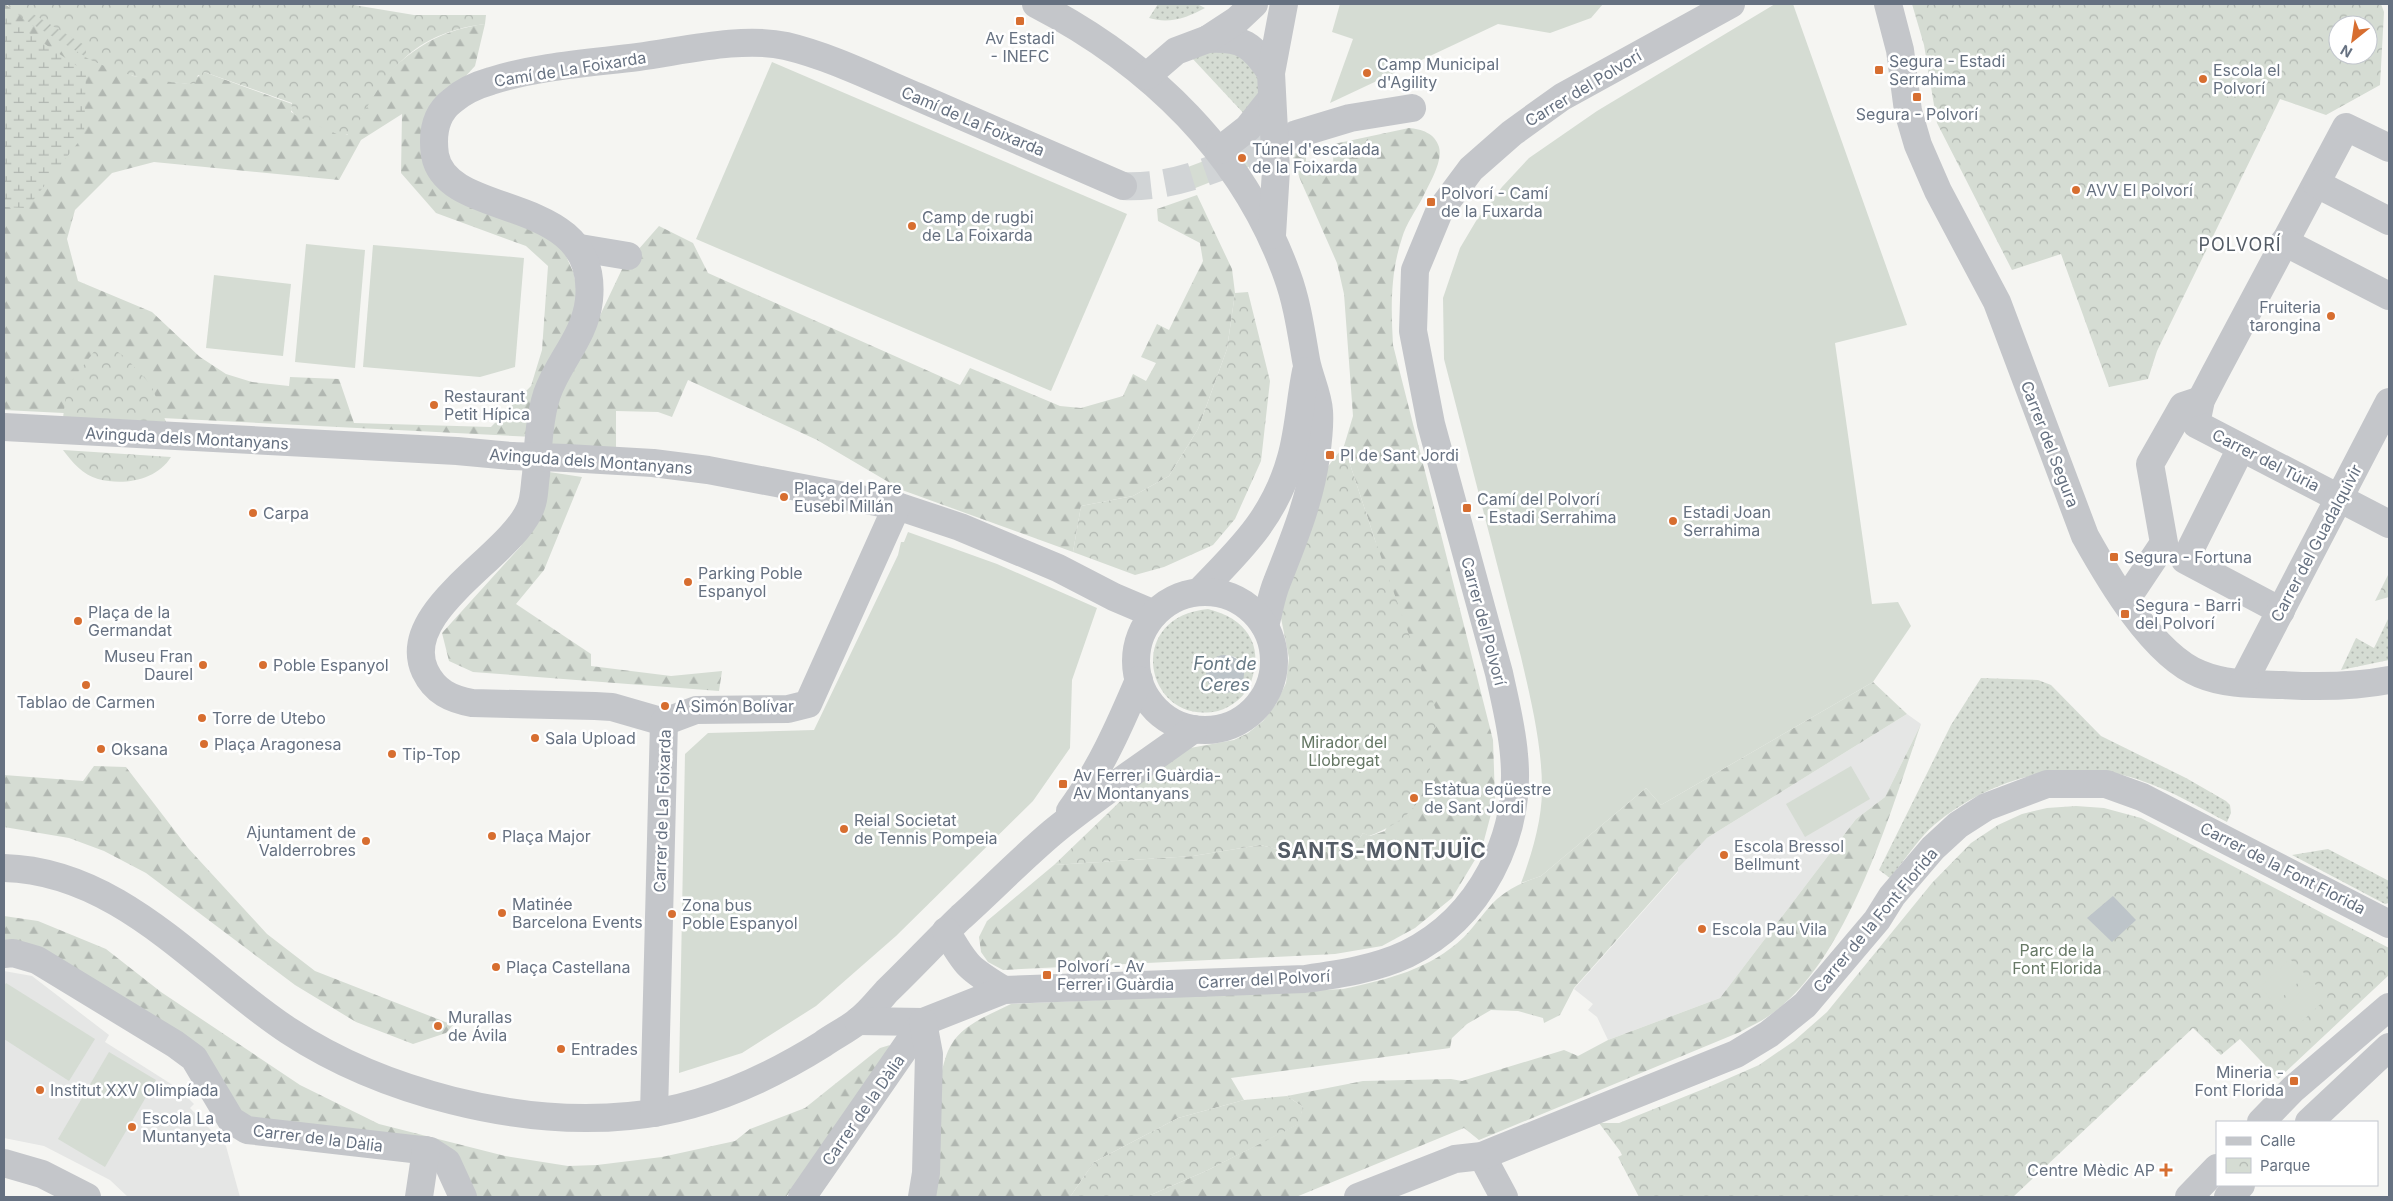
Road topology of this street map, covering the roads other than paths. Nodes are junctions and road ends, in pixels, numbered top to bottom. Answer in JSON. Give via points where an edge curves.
{"nodes":[{"id":1,"x":1036,"y":4,"type":"edge"},
{"id":2,"x":1254,"y":4,"type":"edge"},
{"id":3,"x":1284,"y":4,"type":"edge"},
{"id":4,"x":1731,"y":4,"type":"edge"},
{"id":5,"x":1888,"y":4,"type":"edge"},
{"id":6,"x":1208,"y":39,"type":"junction"},
{"id":7,"x":1147,"y":76,"type":"junction"},
{"id":8,"x":1271,"y":86,"type":"junction"},
{"id":9,"x":1412,"y":108,"type":"dead end"},
{"id":10,"x":1298,"y":134,"type":"tunnel mouth"},
{"id":11,"x":2389,"y":148,"type":"edge"},
{"id":12,"x":1220,"y":150,"type":"junction"},
{"id":13,"x":2317,"y":184,"type":"junction"},
{"id":14,"x":1123,"y":186,"type":"tunnel mouth"},
{"id":15,"x":2389,"y":221,"type":"edge"},
{"id":16,"x":1272,"y":235,"type":"junction"},
{"id":17,"x":2284,"y":242,"type":"junction"},
{"id":18,"x":580,"y":248,"type":"junction"},
{"id":19,"x":628,"y":256,"type":"dead end"},
{"id":20,"x":2389,"y":296,"type":"edge"},
{"id":21,"x":1307,"y":365,"type":"junction"},
{"id":22,"x":2389,"y":402,"type":"edge"},
{"id":23,"x":2199,"y":412,"type":"junction"},
{"id":24,"x":4,"y":427,"type":"edge"},
{"id":25,"x":2241,"y":448,"type":"junction"},
{"id":26,"x":2339,"y":498,"type":"junction"},
{"id":27,"x":897,"y":506,"type":"junction"},
{"id":28,"x":2389,"y":524,"type":"edge"},
{"id":29,"x":2134,"y":588,"type":"dead end"},
{"id":30,"x":1199,"y":592,"type":"junction"},
{"id":31,"x":2281,"y":610,"type":"junction"},
{"id":32,"x":1154,"y":614,"type":"junction"},
{"id":33,"x":1265,"y":626,"type":"junction"},
{"id":34,"x":1139,"y":680,"type":"junction"},
{"id":35,"x":2389,"y":680,"type":"edge"},
{"id":36,"x":2243,"y":684,"type":"junction"},
{"id":37,"x":664,"y":722,"type":"junction"},
{"id":38,"x":1194,"y":729,"type":"junction"},
{"id":39,"x":1054,"y":832,"type":"junction"},
{"id":40,"x":4,"y":868,"type":"edge"},
{"id":41,"x":2389,"y":924,"type":"edge"},
{"id":42,"x":946,"y":931,"type":"junction"},
{"id":43,"x":4,"y":954,"type":"edge"},
{"id":44,"x":1004,"y":990,"type":"junction"},
{"id":45,"x":2389,"y":1007,"type":"edge"},
{"id":46,"x":858,"y":1021,"type":"junction"},
{"id":47,"x":923,"y":1022,"type":"junction"},
{"id":48,"x":2389,"y":1046,"type":"edge"},
{"id":49,"x":654,"y":1113,"type":"junction"},
{"id":50,"x":2262,"y":1121,"type":"edge"},
{"id":51,"x":2310,"y":1121,"type":"edge"},
{"id":52,"x":426,"y":1150,"type":"junction"},
{"id":53,"x":1482,"y":1156,"type":"junction"},
{"id":54,"x":4,"y":1163,"type":"edge"},
{"id":55,"x":2216,"y":1169,"type":"edge"},
{"id":56,"x":2241,"y":1186,"type":"edge"},
{"id":57,"x":63,"y":1191,"type":"edge"},
{"id":58,"x":87,"y":1197,"type":"edge"},
{"id":59,"x":419,"y":1197,"type":"edge"},
{"id":60,"x":463,"y":1197,"type":"edge"},
{"id":61,"x":802,"y":1197,"type":"edge"},
{"id":62,"x":922,"y":1197,"type":"edge"},
{"id":63,"x":1358,"y":1197,"type":"edge"},
{"id":64,"x":1504,"y":1197,"type":"edge"},
{"id":65,"x":2188,"y":1197,"type":"edge"},
{"id":66,"x":2228,"y":1197,"type":"edge"}],
"edges":[{"from":1,"to":7,"type":"street","via":[[1078,25]]},
{"from":2,"to":6,"type":"street"},
{"from":3,"to":8,"type":"street"},
{"from":4,"to":44,"type":"street","name":"Carrer del Polvorí","via":[[1578,88],[1512,133],[1471,169],[1439,212],[1415,270],[1413,331],[1431,424],[1499,674],[1514,757],[1511,815],[1504,843],[1494,868],[1469,906],[1435,938],[1408,953],[1346,973],[1305,979]]},
{"from":5,"to":36,"type":"street","name":"Carrer del Segura","via":[[1900,50],[1908,111],[1918,145],[1938,191],[1997,302],[2085,536],[2126,604],[2176,660],[2199,674]]},
{"from":6,"to":7,"type":"street","via":[[1176,51]]},
{"from":6,"to":8,"type":"street","via":[[1231,38],[1248,46],[1262,59]]},
{"from":7,"to":12,"type":"street","via":[[1189,114]]},
{"from":8,"to":12,"type":"street","via":[[1248,128]]},
{"from":8,"to":16,"type":"street","via":[[1276,170]]},
{"from":9,"to":10,"type":"street","via":[[1350,118]]},
{"from":11,"to":13,"type":"street","via":[[2346,127]]},
{"from":12,"to":16,"type":"street"},
{"from":13,"to":15,"type":"street"},
{"from":13,"to":17,"type":"street"},
{"from":14,"to":18,"type":"street","name":"Camí de La Foixarda","via":[[839,63],[781,45],[730,44],[523,73],[471,88],[452,100],[435,124],[435,157],[440,170],[470,192],[559,230]]},
{"from":16,"to":21,"type":"street","via":[[1300,320]]},
{"from":17,"to":20,"type":"street"},
{"from":17,"to":23,"type":"street"},
{"from":18,"to":19,"type":"street"},
{"from":18,"to":37,"type":"street","via":[[590,281],[589,301],[579,338],[546,396],[530,510],[508,538],[440,608],[422,638],[420,654],[433,684],[458,700],[612,707]]},
{"from":21,"to":30,"type":"street","via":[[1294,450],[1279,494],[1255,534]]},
{"from":21,"to":33,"type":"street","via":[[1319,410],[1316,456],[1299,530],[1276,583]]},
{"from":22,"to":26,"type":"street","name":"Carrer del Guadalquivir"},
{"from":23,"to":25,"type":"street","name":"Carrer del Túria"},
{"from":23,"to":29,"type":"street","via":[[2183,406],[2150,464],[2164,543]]},
{"from":24,"to":27,"type":"street","name":"Avinguda dels Montanyans","bridge":true,"via":[[653,463],[708,470]]},
{"from":25,"to":26,"type":"street","name":"Carrer del Túria"},
{"from":25,"to":31,"type":"street","via":[[2185,560]]},
{"from":26,"to":28,"type":"street","name":"Carrer del Túria"},
{"from":26,"to":31,"type":"street","name":"Carrer del Guadalquivir"},
{"from":27,"to":32,"type":"street","name":"Avinguda dels Montanyans","via":[[960,527],[1058,568]]},
{"from":27,"to":37,"type":"street","name":"Carrer de La Foixarda","via":[[808,704],[788,709],[696,710]]},
{"from":30,"to":32,"type":"street","via":[[1167,603]]},
{"from":30,"to":33,"type":"street","via":[[1218,593],[1237,600],[1253,611]]},
{"from":31,"to":36,"type":"street","name":"Carrer del Guadalquivir"},
{"from":32,"to":34,"type":"street","via":[[1141,634],[1136,657]]},
{"from":33,"to":38,"type":"street","via":[[1273,647],[1274,670],[1268,691],[1255,709],[1230,724],[1216,729]]},
{"from":34,"to":38,"type":"street","via":[[1147,698],[1159,712]]},
{"from":34,"to":39,"type":"street","via":[[1090,783]]},
{"from":35,"to":36,"type":"street","name":"Carrer del Segura","via":[[2350,687]]},
{"from":37,"to":49,"type":"street","name":"Carrer de La Foixarda"},
{"from":38,"to":39,"type":"street"},
{"from":39,"to":42,"type":"street"},
{"from":40,"to":49,"type":"street","via":[[65,879],[99,892],[150,923],[208,972],[287,1029],[346,1062],[400,1085],[469,1104],[528,1113],[585,1119]]},
{"from":41,"to":53,"type":"street","name":"Carrer de la Font Florida","via":[[2142,797],[2106,784],[2047,784],[1986,807],[1958,825],[1933,848],[1804,1005],[1770,1034],[1736,1054]]},
{"from":42,"to":44,"type":"street","via":[[972,971]]},
{"from":42,"to":46,"type":"street"},
{"from":43,"to":52,"type":"street","name":"Carrer de la Dàlia","via":[[13,953],[37,960],[182,1049],[194,1058],[206,1075],[231,1120],[247,1130]]},
{"from":44,"to":47,"type":"street","name":"Carrer del Polvorí"},
{"from":45,"to":50,"type":"street","via":[[2294,1088]]},
{"from":46,"to":47,"type":"street","name":"Carrer del Polvorí"},
{"from":46,"to":49,"type":"street","via":[[793,1062],[724,1095]]},
{"from":47,"to":61,"type":"street","name":"Carrer de la Dàlia"},
{"from":47,"to":62,"type":"street","via":[[929,1054],[926,1173]]},
{"from":48,"to":51,"type":"street"},
{"from":52,"to":59,"type":"street"},
{"from":52,"to":60,"type":"street","name":"Carrer de la Dàlia","via":[[447,1162]]},
{"from":53,"to":63,"type":"street","name":"Carrer de la Font Florida","via":[[1455,1159]]},
{"from":53,"to":64,"type":"street"},
{"from":54,"to":57,"type":"street","via":[[42,1174]]},
{"from":55,"to":65,"type":"street"},
{"from":56,"to":66,"type":"street"},
{"from":57,"to":58,"type":"street"}]}
